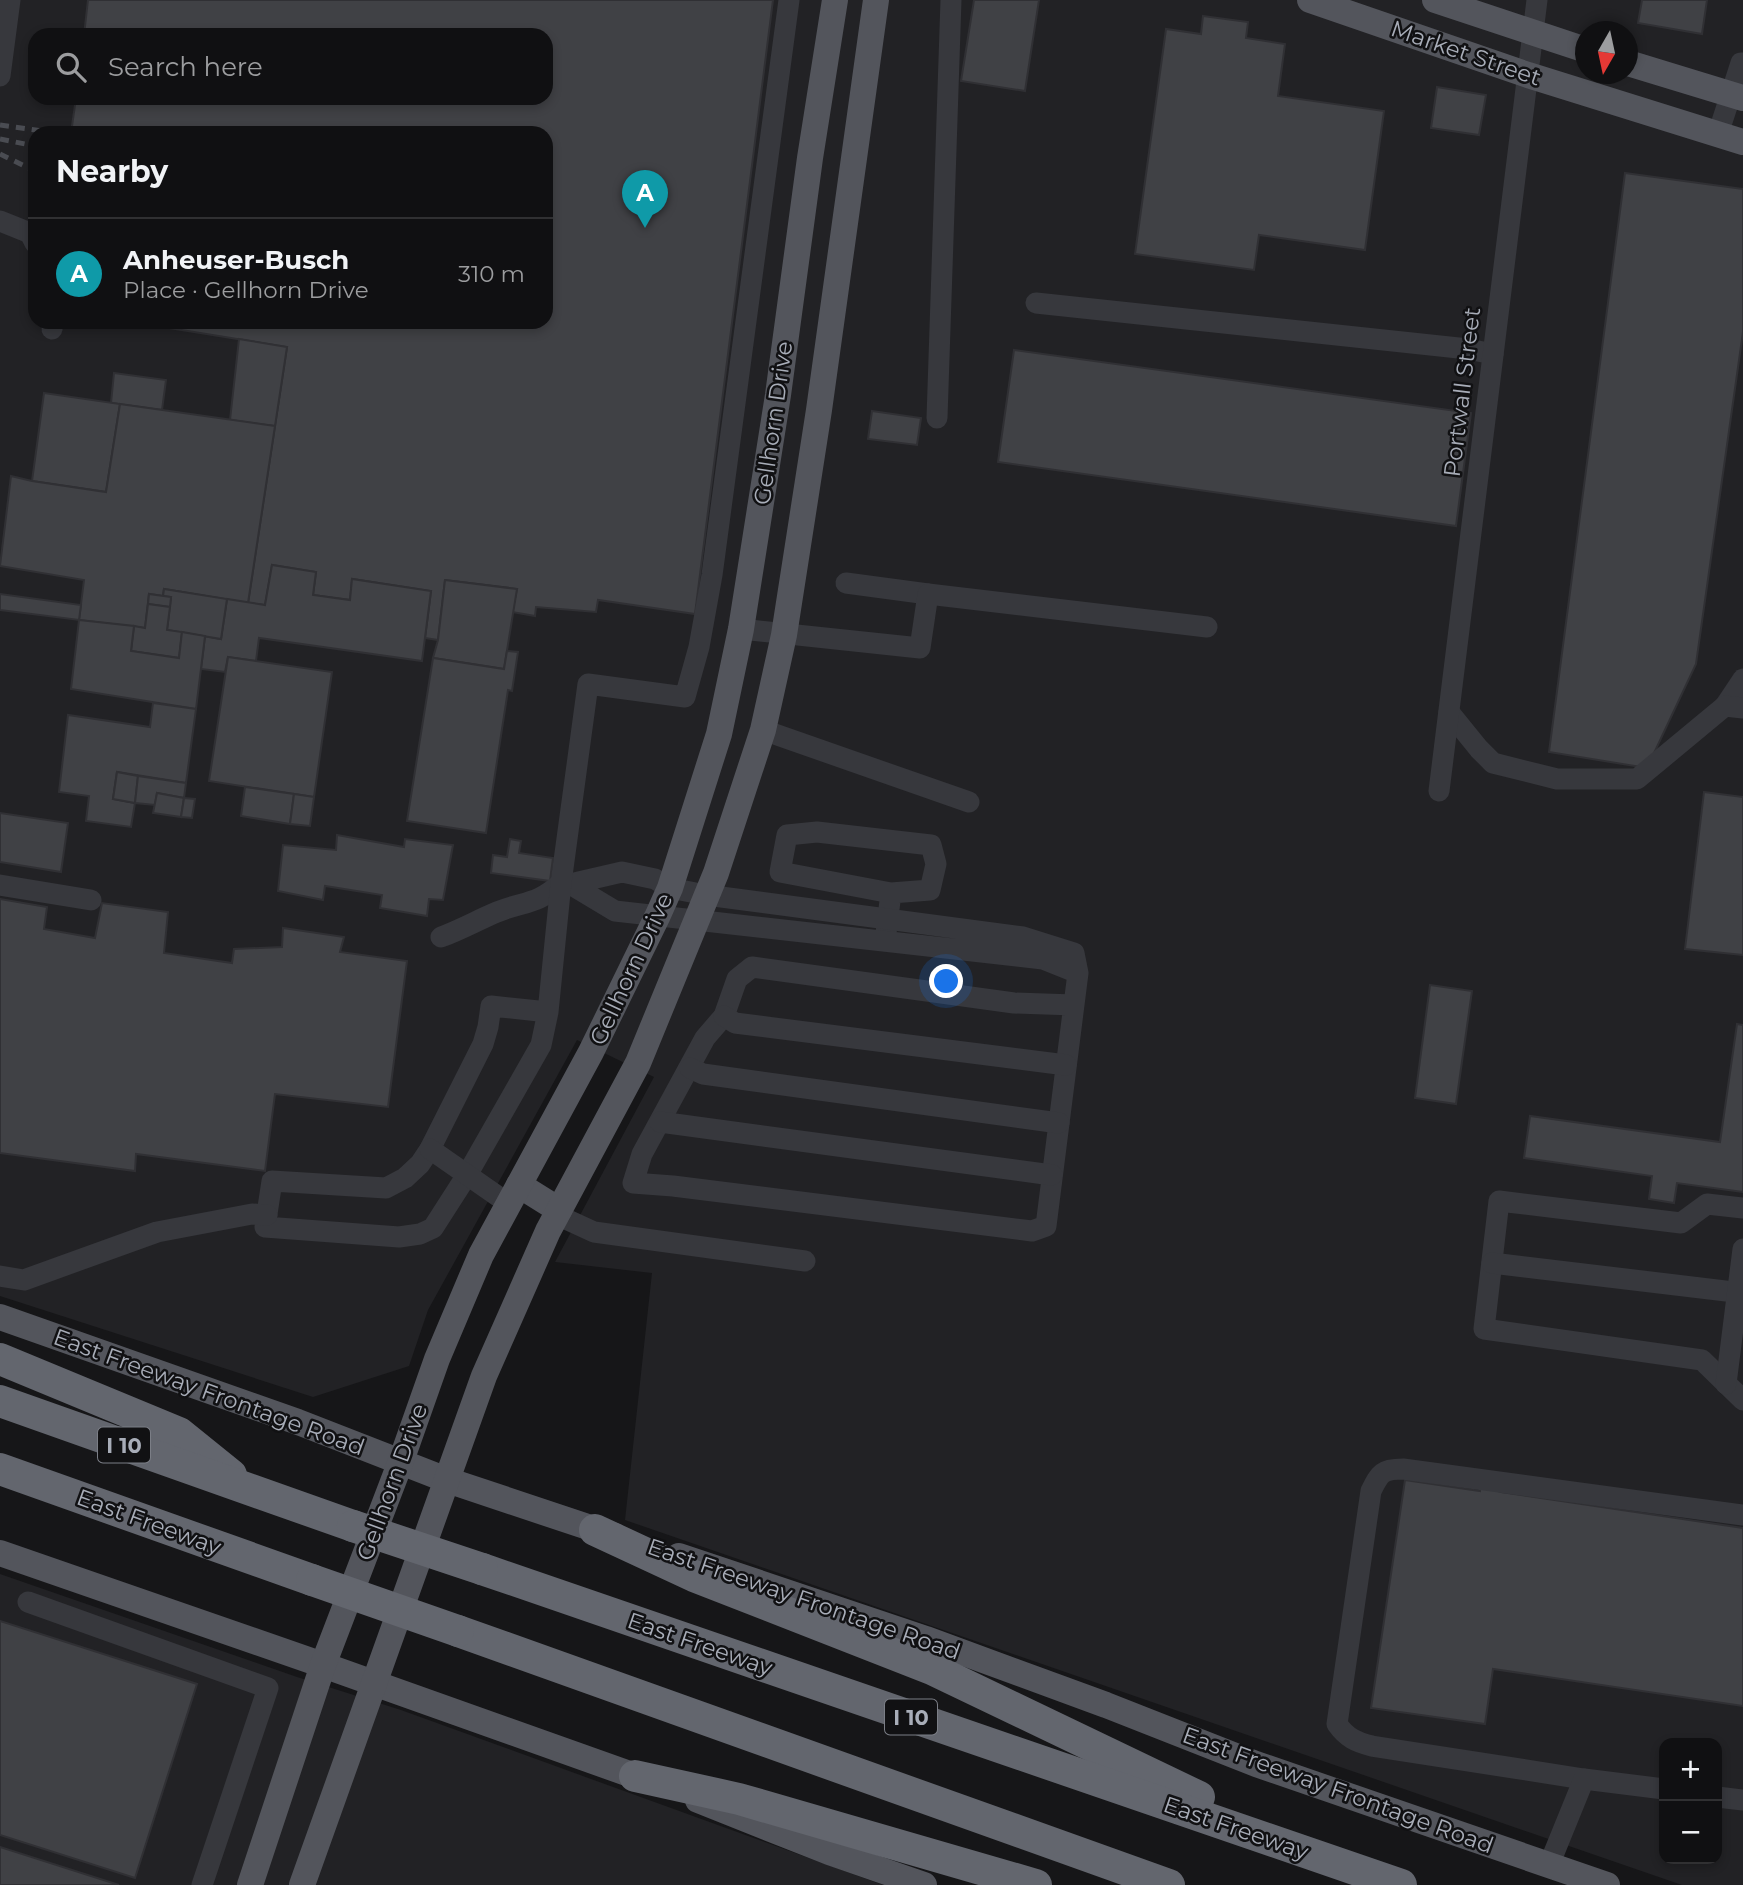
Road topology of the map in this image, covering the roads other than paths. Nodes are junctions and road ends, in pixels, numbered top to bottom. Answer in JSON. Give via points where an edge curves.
{"nodes":[{"id":1,"x":10,"y":0,"type":"edge"},
{"id":2,"x":789,"y":0,"type":"edge"},
{"id":3,"x":835,"y":0,"type":"edge"},
{"id":4,"x":876,"y":0,"type":"edge"},
{"id":5,"x":951,"y":0,"type":"edge"},
{"id":6,"x":1310,"y":0,"type":"edge"},
{"id":7,"x":1435,"y":0,"type":"edge"},
{"id":8,"x":1537,"y":0,"type":"edge"},
{"id":9,"x":1533,"y":34,"type":"junction"},
{"id":10,"x":1575,"y":47,"type":"edge"},
{"id":11,"x":1743,"y":63,"type":"edge"},
{"id":12,"x":1638,"y":66,"type":"edge"},
{"id":13,"x":1528,"y":75,"type":"junction"},
{"id":14,"x":0,"y":76,"type":"edge"},
{"id":15,"x":1737,"y":96,"type":"edge"},
{"id":16,"x":1717,"y":134,"type":"junction"},
{"id":17,"x":1743,"y":142,"type":"edge"},
{"id":18,"x":810,"y":158,"type":"junction"},
{"id":19,"x":854,"y":162,"type":"junction"},
{"id":20,"x":0,"y":221,"type":"edge"},
{"id":21,"x":28,"y":232,"type":"edge"},
{"id":22,"x":1035,"y":303,"type":"dead end"},
{"id":23,"x":1493,"y":354,"type":"junction"},
{"id":24,"x":778,"y":395,"type":"junction"},
{"id":25,"x":820,"y":400,"type":"junction"},
{"id":26,"x":937,"y":418,"type":"dead end"},
{"id":27,"x":846,"y":583,"type":"dead end"},
{"id":28,"x":928,"y":594,"type":"junction"},
{"id":29,"x":1207,"y":627,"type":"dead end"},
{"id":30,"x":741,"y":629,"type":"junction"},
{"id":31,"x":783,"y":635,"type":"junction"},
{"id":32,"x":1743,"y":679,"type":"edge"},
{"id":33,"x":1734,"y":707,"type":"edge"},
{"id":34,"x":1449,"y":712,"type":"junction"},
{"id":35,"x":763,"y":730,"type":"junction"},
{"id":36,"x":1439,"y":791,"type":"dead end"},
{"id":37,"x":969,"y":802,"type":"dead end"},
{"id":38,"x":566,"y":883,"type":"junction"},
{"id":39,"x":0,"y":886,"type":"edge"},
{"id":40,"x":670,"y":888,"type":"junction"},
{"id":41,"x":891,"y":893,"type":"junction"},
{"id":42,"x":91,"y":900,"type":"dead end"},
{"id":43,"x":701,"y":907,"type":"junction"},
{"id":44,"x":658,"y":915,"type":"junction"},
{"id":45,"x":888,"y":919,"type":"junction"},
{"id":46,"x":441,"y":937,"type":"dead end"},
{"id":47,"x":884,"y":947,"type":"junction"},
{"id":48,"x":1078,"y":973,"type":"junction"},
{"id":49,"x":1074,"y":1005,"type":"junction"},
{"id":50,"x":548,"y":1012,"type":"junction"},
{"id":51,"x":724,"y":1016,"type":"junction"},
{"id":52,"x":1066,"y":1065,"type":"junction"},
{"id":53,"x":690,"y":1068,"type":"junction"},
{"id":54,"x":660,"y":1122,"type":"junction"},
{"id":55,"x":1059,"y":1123,"type":"junction"},
{"id":56,"x":430,"y":1149,"type":"junction"},
{"id":57,"x":467,"y":1175,"type":"junction"},
{"id":58,"x":1052,"y":1175,"type":"junction"},
{"id":59,"x":514,"y":1195,"type":"junction"},
{"id":60,"x":1743,"y":1208,"type":"edge"},
{"id":61,"x":558,"y":1212,"type":"junction"},
{"id":62,"x":267,"y":1215,"type":"junction"},
{"id":63,"x":1743,"y":1249,"type":"edge"},
{"id":64,"x":805,"y":1261,"type":"dead end"},
{"id":65,"x":1492,"y":1262,"type":"junction"},
{"id":66,"x":0,"y":1276,"type":"edge"},
{"id":67,"x":1740,"y":1292,"type":"edge"},
{"id":68,"x":0,"y":1317,"type":"edge"},
{"id":69,"x":0,"y":1359,"type":"edge"},
{"id":70,"x":1726,"y":1384,"type":"junction"},
{"id":71,"x":1743,"y":1400,"type":"edge"},
{"id":72,"x":0,"y":1401,"type":"edge"},
{"id":73,"x":401,"y":1461,"type":"junction"},
{"id":74,"x":0,"y":1469,"type":"edge"},
{"id":75,"x":0,"y":1475,"type":"edge"},
{"id":76,"x":447,"y":1480,"type":"junction"},
{"id":77,"x":248,"y":1489,"type":"junction"},
{"id":78,"x":90,"y":1501,"type":"junction"},
{"id":79,"x":1743,"y":1515,"type":"edge"},
{"id":80,"x":595,"y":1530,"type":"junction"},
{"id":81,"x":0,"y":1553,"type":"edge"},
{"id":82,"x":27,"y":1602,"type":"dead end"},
{"id":83,"x":323,"y":1665,"type":"junction"},
{"id":84,"x":374,"y":1684,"type":"junction"},
{"id":85,"x":635,"y":1776,"type":"junction"},
{"id":86,"x":1584,"y":1779,"type":"junction"},
{"id":87,"x":1659,"y":1788,"type":"edge"},
{"id":88,"x":1722,"y":1798,"type":"edge"},
{"id":89,"x":1743,"y":1800,"type":"edge"},
{"id":90,"x":1339,"y":1864,"type":"junction"},
{"id":91,"x":1549,"y":1865,"type":"junction"},
{"id":92,"x":202,"y":1885,"type":"edge"},
{"id":93,"x":250,"y":1885,"type":"edge"},
{"id":94,"x":302,"y":1885,"type":"edge"},
{"id":95,"x":924,"y":1885,"type":"edge"},
{"id":96,"x":1036,"y":1885,"type":"edge"},
{"id":97,"x":1169,"y":1885,"type":"edge"},
{"id":98,"x":1401,"y":1885,"type":"edge"},
{"id":99,"x":1607,"y":1885,"type":"edge"}],
"edges":[{"from":1,"to":14,"type":"street"},
{"from":2,"to":38,"type":"street","via":[[699,647],[685,697],[588,684]]},
{"from":3,"to":18,"type":"main road","name":"Gellhorn Drive"},
{"from":4,"to":19,"type":"main road","name":"Gellhorn Drive"},
{"from":5,"to":26,"type":"street"},
{"from":6,"to":13,"type":"main road","name":"Market Street"},
{"from":7,"to":9,"type":"main road","name":"Market Street"},
{"from":8,"to":9,"type":"street","name":"Portwall Street"},
{"from":9,"to":10,"type":"main road","name":"Market Street"},
{"from":9,"to":13,"type":"street","name":"Portwall Street"},
{"from":11,"to":15,"type":"street"},
{"from":12,"to":15,"type":"main road"},
{"from":13,"to":16,"type":"main road","name":"Market Street"},
{"from":13,"to":23,"type":"street","name":"Portwall Street"},
{"from":15,"to":16,"type":"street"},
{"from":16,"to":17,"type":"main road","name":"Market Street"},
{"from":18,"to":19,"type":"main road"},
{"from":18,"to":24,"type":"main road","name":"Gellhorn Drive"},
{"from":19,"to":25,"type":"main road","name":"Gellhorn Drive"},
{"from":20,"to":21,"type":"street"},
{"from":22,"to":23,"type":"street"},
{"from":23,"to":34,"type":"street","name":"Portwall Street"},
{"from":24,"to":25,"type":"main road"},
{"from":24,"to":30,"type":"main road","name":"Gellhorn Drive"},
{"from":25,"to":31,"type":"main road","name":"Gellhorn Drive"},
{"from":27,"to":28,"type":"street"},
{"from":28,"to":29,"type":"street"},
{"from":28,"to":31,"type":"street","via":[[920,648]]},
{"from":30,"to":31,"type":"street"},
{"from":30,"to":40,"type":"main road","name":"Gellhorn Drive","via":[[719,733]]},
{"from":31,"to":35,"type":"main road","name":"Gellhorn Drive"},
{"from":32,"to":33,"type":"street"},
{"from":33,"to":34,"type":"street","via":[[1637,779],[1557,779],[1493,763]]},
{"from":34,"to":36,"type":"street","name":"Portwall Street"},
{"from":35,"to":37,"type":"street"},
{"from":35,"to":43,"type":"main road","name":"Gellhorn Drive"},
{"from":38,"to":40,"type":"street","via":[[622,872],[655,879]]},
{"from":38,"to":44,"type":"street","via":[[615,911]]},
{"from":38,"to":46,"type":"street","via":[[533,902]]},
{"from":38,"to":50,"type":"street"},
{"from":39,"to":42,"type":"street"},
{"from":40,"to":43,"type":"street"},
{"from":40,"to":44,"type":"main road","name":"Gellhorn Drive"},
{"from":41,"to":41,"type":"street","via":[[780,872],[787,835],[817,832],[931,845],[936,864],[930,890]]},
{"from":41,"to":45,"type":"street"},
{"from":43,"to":44,"type":"street"},
{"from":43,"to":45,"type":"street"},
{"from":43,"to":47,"type":"street","via":[[766,929]]},
{"from":43,"to":61,"type":"main road","name":"Gellhorn Drive","via":[[638,1063]]},
{"from":44,"to":59,"type":"main road","name":"Gellhorn Drive"},
{"from":45,"to":47,"type":"street"},
{"from":45,"to":48,"type":"street","via":[[1023,937],[1074,953]]},
{"from":47,"to":48,"type":"street","via":[[1043,959]]},
{"from":48,"to":49,"type":"street"},
{"from":49,"to":51,"type":"street","via":[[1014,1003],[752,967],[737,979]]},
{"from":49,"to":52,"type":"street"},
{"from":50,"to":56,"type":"street","via":[[491,1006],[483,1044]]},
{"from":50,"to":57,"type":"street","via":[[541,1045]]},
{"from":51,"to":52,"type":"street","via":[[735,1023]]},
{"from":51,"to":53,"type":"street","via":[[705,1038]]},
{"from":52,"to":55,"type":"street"},
{"from":53,"to":54,"type":"street"},
{"from":53,"to":55,"type":"street","via":[[703,1074]]},
{"from":54,"to":58,"type":"street"},
{"from":54,"to":58,"type":"street","via":[[642,1154],[633,1183],[1031,1231],[1046,1226]]},
{"from":55,"to":58,"type":"street"},
{"from":56,"to":57,"type":"street"},
{"from":56,"to":62,"type":"street","via":[[405,1178],[386,1188],[272,1181]]},
{"from":57,"to":59,"type":"street"},
{"from":57,"to":62,"type":"street","via":[[433,1228],[420,1234],[399,1237],[265,1227]]},
{"from":59,"to":61,"type":"main road"},
{"from":59,"to":73,"type":"main road","name":"Gellhorn Drive","via":[[481,1255]]},
{"from":60,"to":65,"type":"street","via":[[1707,1204],[1681,1223],[1499,1201]]},
{"from":61,"to":64,"type":"street","via":[[594,1232]]},
{"from":61,"to":76,"type":"main road","name":"Gellhorn Drive","via":[[484,1376]]},
{"from":62,"to":66,"type":"street","via":[[157,1231],[24,1280]]},
{"from":63,"to":67,"type":"street"},
{"from":65,"to":67,"type":"street"},
{"from":65,"to":70,"type":"street","via":[[1484,1329],[1702,1360]]},
{"from":67,"to":70,"type":"street"},
{"from":68,"to":73,"type":"main road","name":"East Freeway Frontage Road"},
{"from":69,"to":77,"type":"highway","via":[[179,1433]]},
{"from":70,"to":71,"type":"street"},
{"from":72,"to":77,"type":"highway","name":"East Freeway","number":"I 10"},
{"from":73,"to":76,"type":"main road","name":"East Freeway Frontage Road"},
{"from":73,"to":83,"type":"main road","name":"Gellhorn Drive"},
{"from":74,"to":78,"type":"highway","name":"East Freeway"},
{"from":75,"to":78,"type":"highway"},
{"from":76,"to":80,"type":"main road","name":"East Freeway Frontage Road"},
{"from":76,"to":84,"type":"main road","name":"Gellhorn Drive"},
{"from":77,"to":90,"type":"highway","name":"East Freeway","number":"I 10","bridge":true},
{"from":78,"to":97,"type":"highway","name":"East Freeway","bridge":true},
{"from":79,"to":86,"type":"street","via":[[1403,1469],[1380,1474],[1371,1491],[1337,1724],[1346,1736],[1372,1746]]},
{"from":80,"to":90,"type":"highway","via":[[694,1576],[932,1669]]},
{"from":80,"to":91,"type":"main road","name":"East Freeway Frontage Road","via":[[926,1639],[1256,1764]]},
{"from":81,"to":83,"type":"main road"},
{"from":82,"to":92,"type":"street","via":[[268,1688]]},
{"from":83,"to":84,"type":"main road"},
{"from":83,"to":93,"type":"main road","name":"Gellhorn Drive"},
{"from":84,"to":85,"type":"main road"},
{"from":84,"to":94,"type":"main road","name":"Gellhorn Drive"},
{"from":85,"to":95,"type":"main road"},
{"from":85,"to":96,"type":"highway","via":[[739,1799]]},
{"from":86,"to":87,"type":"street"},
{"from":86,"to":91,"type":"street"},
{"from":88,"to":89,"type":"street"},
{"from":90,"to":98,"type":"highway","name":"East Freeway","number":"I 10"},
{"from":91,"to":99,"type":"main road","name":"East Freeway Frontage Road"}]}
